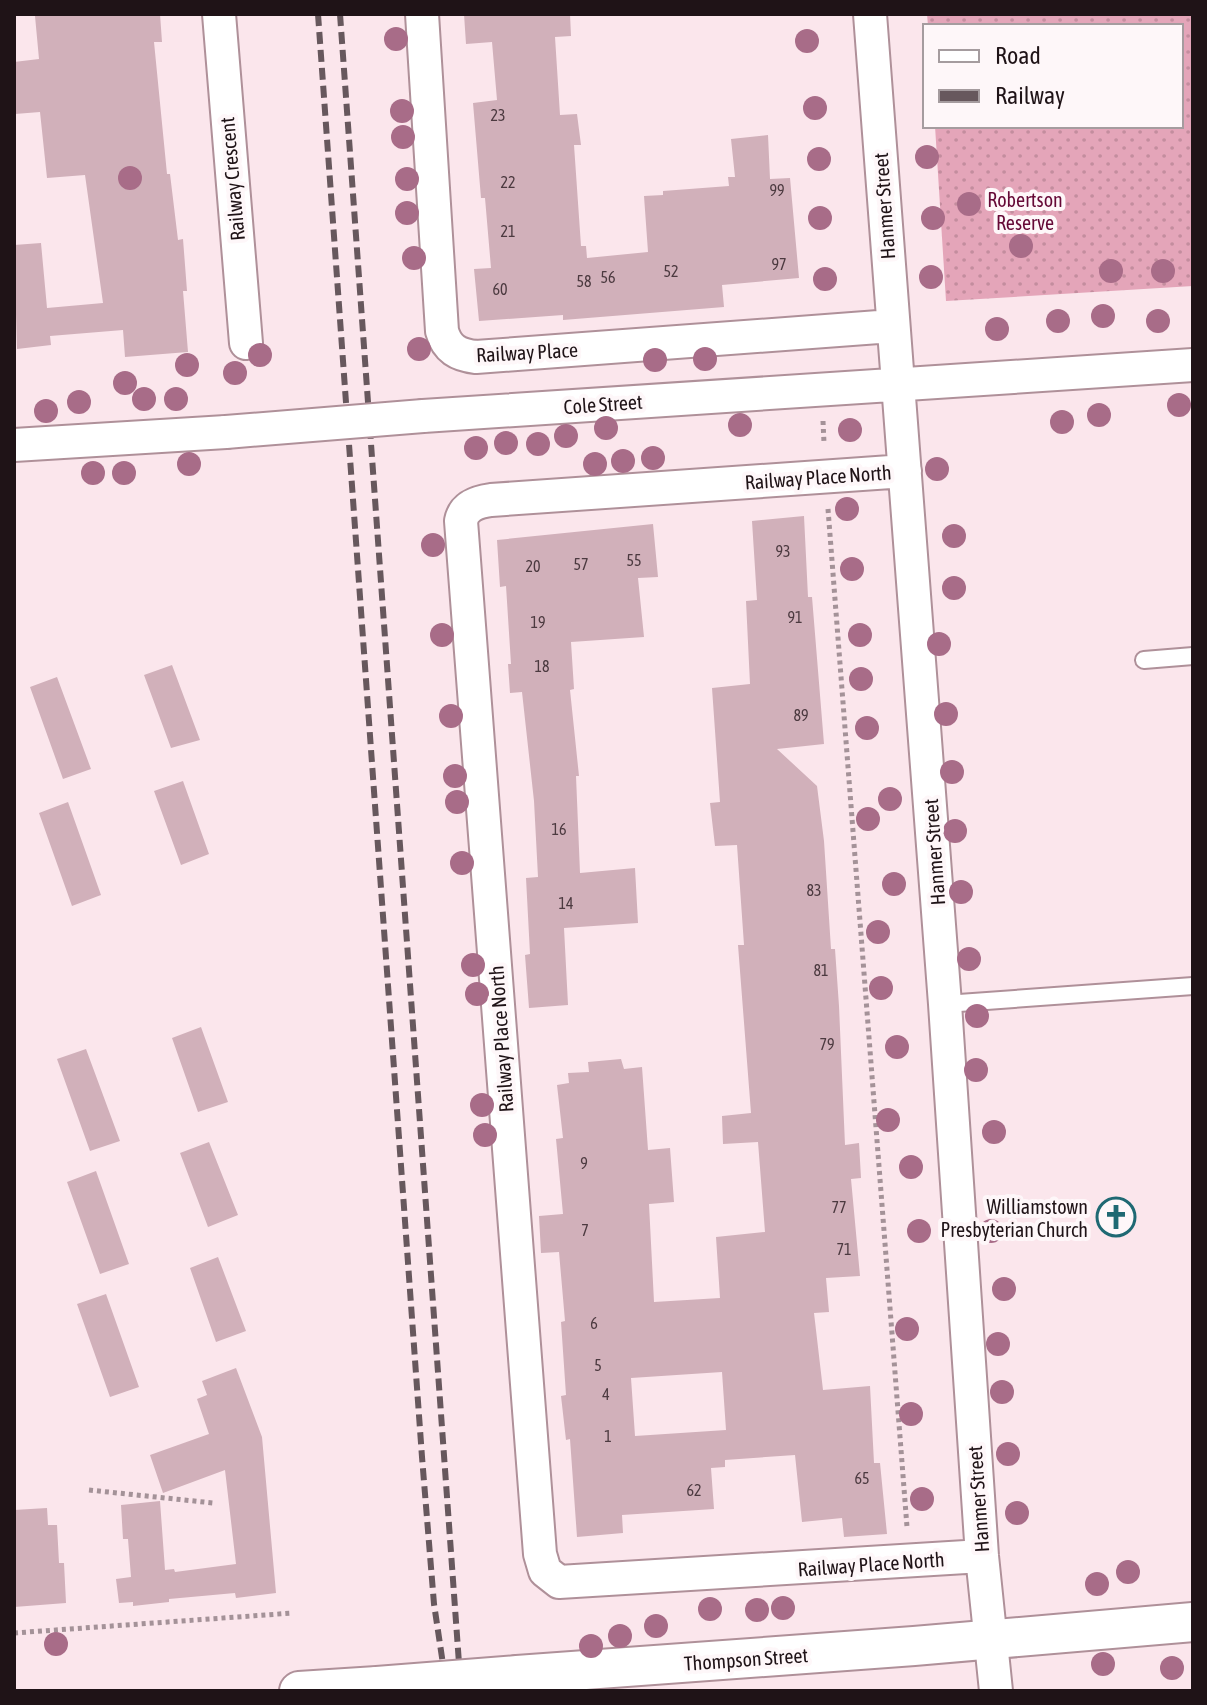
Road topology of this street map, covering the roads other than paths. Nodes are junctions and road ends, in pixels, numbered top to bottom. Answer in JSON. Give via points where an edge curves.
{"nodes":[{"id":1,"x":219,"y":14,"type":"edge"},
{"id":2,"x":422,"y":14,"type":"edge"},
{"id":3,"x":870,"y":14,"type":"edge"},
{"id":4,"x":892,"y":326,"type":"junction"},
{"id":5,"x":246,"y":343,"type":"dead end"},
{"id":6,"x":1193,"y":365,"type":"edge"},
{"id":7,"x":897,"y":385,"type":"junction"},
{"id":8,"x":14,"y":445,"type":"edge"},
{"id":9,"x":905,"y":471,"type":"junction"},
{"id":10,"x":1193,"y":656,"type":"edge"},
{"id":11,"x":1144,"y":660,"type":"dead end"},
{"id":12,"x":1193,"y":986,"type":"edge"},
{"id":13,"x":945,"y":1004,"type":"junction"},
{"id":14,"x":982,"y":1556,"type":"junction"},
{"id":15,"x":1193,"y":1622,"type":"edge"},
{"id":16,"x":991,"y":1638,"type":"junction"},
{"id":17,"x":299,"y":1691,"type":"edge"},
{"id":18,"x":996,"y":1691,"type":"edge"}],
"edges":[{"from":1,"to":5,"type":"street","name":"Railway Crescent"},
{"from":2,"to":4,"type":"street","name":"Railway Place","via":[[442,331],[452,349],[476,357]]},
{"from":3,"to":4,"type":"street","name":"Hanmer Street"},
{"from":4,"to":7,"type":"street","name":"Hanmer Street"},
{"from":6,"to":7,"type":"street","name":"Cole Street"},
{"from":7,"to":8,"type":"street","name":"Cole Street","bridge":true},
{"from":7,"to":9,"type":"street","name":"Hanmer Street"},
{"from":9,"to":13,"type":"street","name":"Hanmer Street"},
{"from":9,"to":14,"type":"street","name":"Railway Place North","via":[[491,500],[474,504],[461,517],[545,1571],[559,1582]]},
{"from":10,"to":11,"type":"lane"},
{"from":12,"to":13,"type":"lane"},
{"from":13,"to":14,"type":"street","name":"Hanmer Street"},
{"from":14,"to":16,"type":"street","name":"Hanmer Street"},
{"from":15,"to":16,"type":"street","name":"Thompson Street"},
{"from":16,"to":17,"type":"street","name":"Thompson Street","bridge":true},
{"from":16,"to":18,"type":"street","name":"Hanmer Street"}]}
